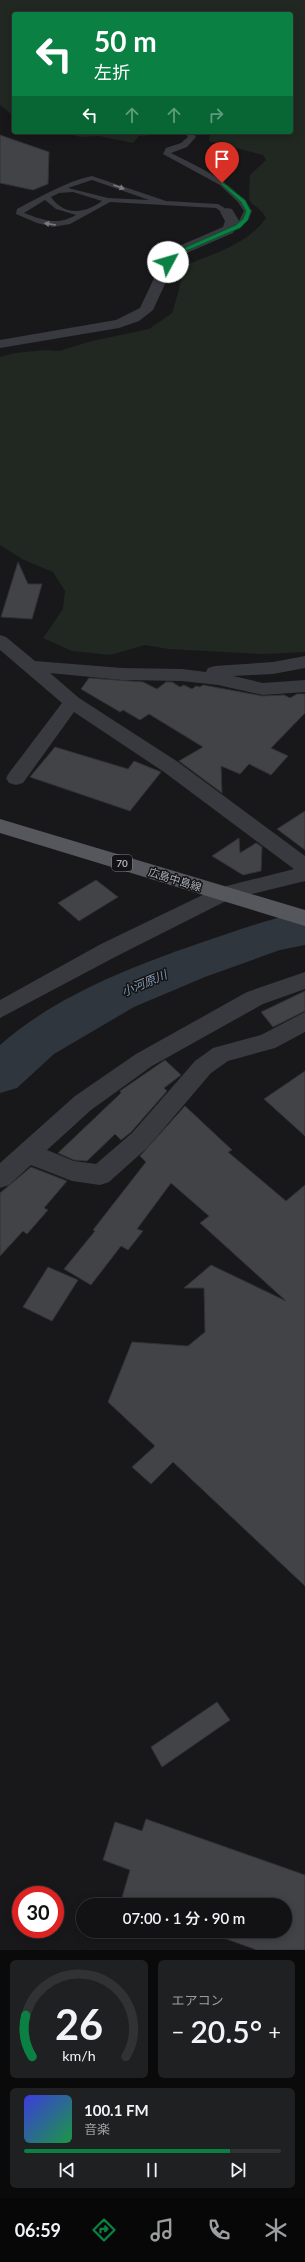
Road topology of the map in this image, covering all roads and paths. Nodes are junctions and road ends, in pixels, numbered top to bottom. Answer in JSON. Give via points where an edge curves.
{"nodes":[{"id":1,"x":190,"y":134,"type":"edge"},
{"id":2,"x":59,"y":191,"type":"junction"},
{"id":3,"x":46,"y":197,"type":"junction"},
{"id":4,"x":108,"y":200,"type":"junction"},
{"id":5,"x":165,"y":203,"type":"junction"},
{"id":6,"x":227,"y":212,"type":"joint"},
{"id":7,"x":86,"y":213,"type":"junction"},
{"id":8,"x":230,"y":229,"type":"junction"},
{"id":9,"x":0,"y":344,"type":"edge"},
{"id":10,"x":0,"y":641,"type":"edge"},
{"id":11,"x":305,"y":662,"type":"edge"},
{"id":12,"x":29,"y":666,"type":"junction"},
{"id":13,"x":162,"y":675,"type":"junction"},
{"id":14,"x":305,"y":686,"type":"edge"},
{"id":15,"x":72,"y":702,"type":"junction"},
{"id":16,"x":16,"y":778,"type":"dead end"},
{"id":17,"x":0,"y":826,"type":"edge"},
{"id":18,"x":305,"y":867,"type":"edge"},
{"id":19,"x":305,"y":874,"type":"edge"},
{"id":20,"x":222,"y":894,"type":"junction"},
{"id":21,"x":305,"y":918,"type":"edge"},
{"id":22,"x":305,"y":980,"type":"edge"},
{"id":23,"x":0,"y":1010,"type":"edge"},
{"id":24,"x":305,"y":1021,"type":"edge"},
{"id":25,"x":28,"y":1153,"type":"junction"},
{"id":26,"x":0,"y":1178,"type":"edge"}],
"edges":[{"from":1,"to":8,"type":"lane","via":[[192,137],[189,142],[169,150],[167,154],[211,175],[243,201],[248,211],[245,220]]},
{"from":2,"to":3,"type":"lane"},
{"from":2,"to":4,"type":"lane","via":[[73,190]]},
{"from":2,"to":5,"type":"lane","one_way":true,"via":[[82,179],[92,178]]},
{"from":3,"to":7,"type":"lane","via":[[59,208]]},
{"from":7,"to":3,"type":"lane","one_way":true,"via":[[65,225],[45,224],[20,214],[20,211]]},
{"from":4,"to":5,"type":"lane"},
{"from":4,"to":7,"type":"lane"},
{"from":5,"to":6,"type":"lane","via":[[218,206]]},
{"from":6,"to":8,"type":"street","via":[[232,221]]},
{"from":8,"to":9,"type":"street","via":[[170,258],[149,305],[134,318],[119,324]]},
{"from":10,"to":12,"type":"street"},
{"from":11,"to":13,"type":"street","via":[[273,668]]},
{"from":12,"to":13,"type":"street"},
{"from":12,"to":15,"type":"street"},
{"from":13,"to":14,"type":"street","via":[[218,679],[263,689]]},
{"from":15,"to":16,"type":"street"},
{"from":15,"to":18,"type":"street","via":[[171,767]]},
{"from":17,"to":20,"type":"main road","name":"広島中島線","number":"70"},
{"from":19,"to":20,"type":"street"},
{"from":20,"to":21,"type":"main road","name":"広島中島線","number":"70"},
{"from":20,"to":23,"type":"street","via":[[109,950]]},
{"from":22,"to":25,"type":"street","via":[[255,998],[144,1060],[83,1103]]},
{"from":24,"to":25,"type":"street","via":[[267,1042],[221,1054],[203,1067],[140,1140],[100,1175],[72,1171]]},
{"from":25,"to":26,"type":"street"}]}
